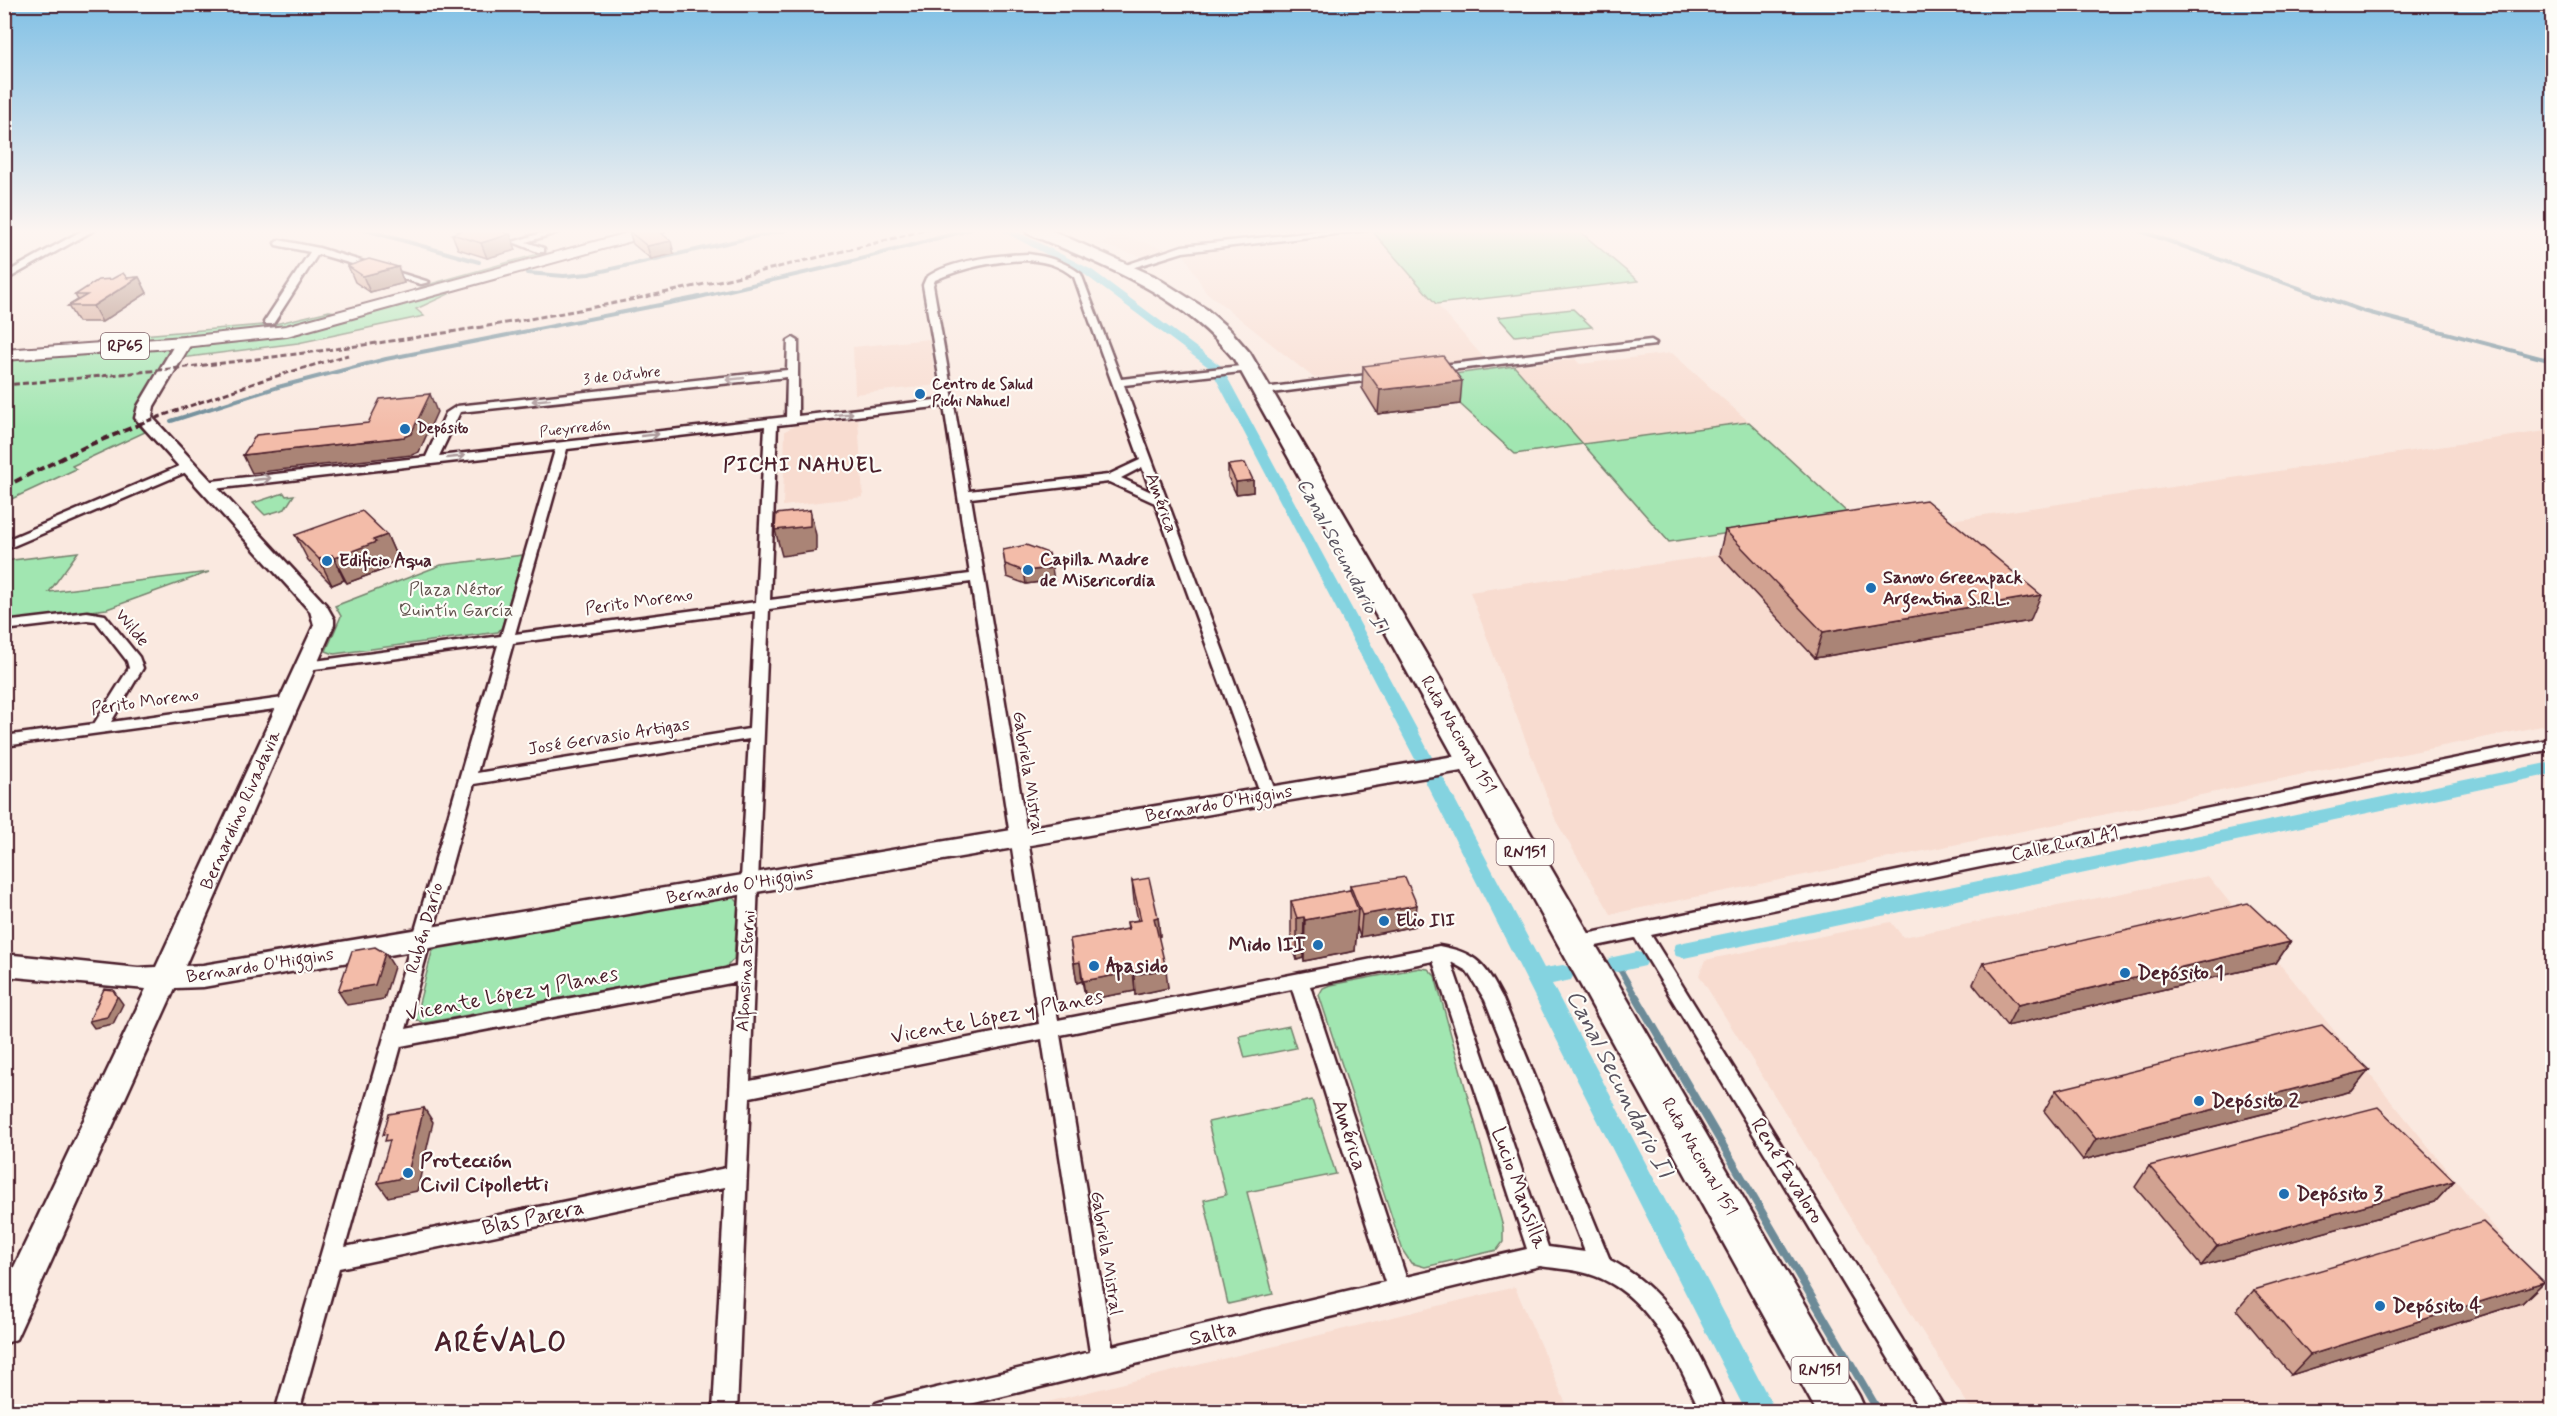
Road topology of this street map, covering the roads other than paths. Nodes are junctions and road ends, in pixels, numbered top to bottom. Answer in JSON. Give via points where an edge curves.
{"nodes":[{"id":1,"x":287,"y":295,"type":"edge"},
{"id":2,"x":390,"y":295,"type":"edge"},
{"id":3,"x":400,"y":295,"type":"edge"},
{"id":4,"x":931,"y":295,"type":"edge"},
{"id":5,"x":1085,"y":295,"type":"edge"},
{"id":6,"x":1173,"y":295,"type":"edge"},
{"id":7,"x":367,"y":304,"type":"junction"},
{"id":8,"x":269,"y":322,"type":"junction"},
{"id":9,"x":81,"y":337,"type":"junction"},
{"id":10,"x":793,"y":341,"type":"dead end"},
{"id":11,"x":4,"y":342,"type":"edge"},
{"id":12,"x":184,"y":342,"type":"junction"},
{"id":13,"x":1651,"y":343,"type":"dead end"},
{"id":14,"x":66,"y":350,"type":"junction"},
{"id":15,"x":4,"y":355,"type":"edge"},
{"id":16,"x":1250,"y":368,"type":"junction"},
{"id":17,"x":1418,"y":371,"type":"edge"},
{"id":18,"x":793,"y":373,"type":"junction"},
{"id":19,"x":1394,"y":374,"type":"edge"},
{"id":20,"x":1117,"y":383,"type":"junction"},
{"id":21,"x":1264,"y":391,"type":"junction"},
{"id":22,"x":949,"y":402,"type":"junction"},
{"id":23,"x":792,"y":419,"type":"junction"},
{"id":24,"x":771,"y":422,"type":"junction"},
{"id":25,"x":562,"y":445,"type":"junction"},
{"id":26,"x":431,"y":460,"type":"junction"},
{"id":27,"x":1146,"y":461,"type":"junction"},
{"id":28,"x":187,"y":467,"type":"junction"},
{"id":29,"x":1111,"y":478,"type":"junction"},
{"id":30,"x":204,"y":486,"type":"junction"},
{"id":31,"x":964,"y":495,"type":"junction"},
{"id":32,"x":1161,"y":501,"type":"junction"},
{"id":33,"x":4,"y":546,"type":"edge"},
{"id":34,"x":977,"y":578,"type":"junction"},
{"id":35,"x":762,"y":606,"type":"junction"},
{"id":36,"x":4,"y":626,"type":"edge"},
{"id":37,"x":507,"y":640,"type":"junction"},
{"id":38,"x":307,"y":666,"type":"junction"},
{"id":39,"x":290,"y":702,"type":"junction"},
{"id":40,"x":99,"y":728,"type":"junction"},
{"id":41,"x":757,"y":733,"type":"junction"},
{"id":42,"x":4,"y":741,"type":"edge"},
{"id":43,"x":2553,"y":744,"type":"edge"},
{"id":44,"x":1473,"y":761,"type":"junction"},
{"id":45,"x":467,"y":780,"type":"junction"},
{"id":46,"x":1269,"y":796,"type":"junction"},
{"id":47,"x":1018,"y":838,"type":"junction"},
{"id":48,"x":750,"y":884,"type":"junction"},
{"id":49,"x":1639,"y":930,"type":"junction"},
{"id":50,"x":422,"y":939,"type":"junction"},
{"id":51,"x":1577,"y":943,"type":"junction"},
{"id":52,"x":1439,"y":953,"type":"junction"},
{"id":53,"x":4,"y":965,"type":"edge"},
{"id":54,"x":745,"y":974,"type":"junction"},
{"id":55,"x":165,"y":980,"type":"junction"},
{"id":56,"x":1299,"y":981,"type":"junction"},
{"id":57,"x":1050,"y":1030,"type":"junction"},
{"id":58,"x":394,"y":1039,"type":"junction"},
{"id":59,"x":740,"y":1091,"type":"junction"},
{"id":60,"x":736,"y":1175,"type":"junction"},
{"id":61,"x":1540,"y":1256,"type":"junction"},
{"id":62,"x":330,"y":1260,"type":"junction"},
{"id":63,"x":1602,"y":1267,"type":"junction"},
{"id":64,"x":1399,"y":1289,"type":"junction"},
{"id":65,"x":4,"y":1327,"type":"edge"},
{"id":66,"x":1797,"y":1329,"type":"junction"},
{"id":67,"x":1103,"y":1360,"type":"junction"},
{"id":68,"x":288,"y":1412,"type":"edge"},
{"id":69,"x":725,"y":1412,"type":"edge"},
{"id":70,"x":885,"y":1412,"type":"edge"},
{"id":71,"x":1713,"y":1412,"type":"edge"},
{"id":72,"x":1835,"y":1412,"type":"edge"},
{"id":73,"x":1843,"y":1412,"type":"edge"},
{"id":74,"x":1935,"y":1412,"type":"edge"}],
"edges":[{"from":1,"to":8,"type":"street"},
{"from":2,"to":7,"type":"main road","number":"RP65"},
{"from":3,"to":7,"type":"main road","number":"RP65"},
{"from":4,"to":22,"type":"street","name":"Gabriela Mistral"},
{"from":5,"to":20,"type":"street","name":"América"},
{"from":6,"to":16,"type":"highway","name":"Ruta Nacional 151","number":"RN151","via":[[1228,338]]},
{"from":7,"to":8,"type":"main road","number":"RP65"},
{"from":7,"to":12,"type":"main road","number":"RP65","via":[[287,331]]},
{"from":8,"to":9,"type":"main road","number":"RP65"},
{"from":9,"to":11,"type":"main road","number":"RP65"},
{"from":9,"to":14,"type":"main road"},
{"from":10,"to":18,"type":"street"},
{"from":12,"to":14,"type":"main road","number":"RP65"},
{"from":12,"to":28,"type":"main road","name":"Bernardino Rivadavia","via":[[142,414]]},
{"from":13,"to":17,"type":"street"},
{"from":14,"to":15,"type":"main road","number":"RP65"},
{"from":16,"to":20,"type":"street"},
{"from":16,"to":21,"type":"highway","name":"Ruta Nacional 151","number":"RN151"},
{"from":18,"to":23,"type":"street"},
{"from":18,"to":26,"type":"street","name":"3 de Octubre","one_way":true,"via":[[455,410]]},
{"from":19,"to":21,"type":"street"},
{"from":20,"to":27,"type":"street","name":"América"},
{"from":21,"to":44,"type":"highway","name":"Ruta Nacional 151","number":"RN151"},
{"from":23,"to":22,"type":"street","name":"Pueyrredón","one_way":true},
{"from":22,"to":31,"type":"street","name":"Gabriela Mistral"},
{"from":23,"to":24,"type":"street","name":"Pueyrredón"},
{"from":25,"to":24,"type":"street","name":"Pueyrredón","one_way":true},
{"from":24,"to":35,"type":"street","name":"Alfonsina Storni"},
{"from":26,"to":25,"type":"street","name":"Pueyrredón","one_way":true},
{"from":25,"to":37,"type":"street","name":"Rubén Darío"},
{"from":30,"to":26,"type":"street","name":"Pueyrredón","one_way":true},
{"from":27,"to":29,"type":"street"},
{"from":27,"to":32,"type":"street","name":"América"},
{"from":28,"to":30,"type":"main road","name":"Bernardino Rivadavia"},
{"from":28,"to":33,"type":"street"},
{"from":29,"to":31,"type":"street"},
{"from":29,"to":32,"type":"street"},
{"from":30,"to":38,"type":"main road","name":"Bernardino Rivadavia","via":[[322,614],[324,626]]},
{"from":31,"to":34,"type":"street","name":"Gabriela Mistral"},
{"from":32,"to":46,"type":"street","name":"América"},
{"from":34,"to":35,"type":"street","name":"Perito Moreno"},
{"from":34,"to":47,"type":"street","name":"Gabriela Mistral"},
{"from":35,"to":37,"type":"street","name":"Perito Moreno"},
{"from":35,"to":41,"type":"street","name":"Alfonsina Storni"},
{"from":36,"to":40,"type":"street","name":"Wilde","via":[[100,618],[136,665]]},
{"from":37,"to":38,"type":"street","name":"Perito Moreno"},
{"from":37,"to":45,"type":"street","name":"Rubén Darío"},
{"from":38,"to":39,"type":"main road","name":"Bernardino Rivadavia"},
{"from":39,"to":40,"type":"street","name":"Perito Moreno"},
{"from":39,"to":55,"type":"main road","name":"Bernardino Rivadavia"},
{"from":40,"to":42,"type":"street","name":"Perito Moreno"},
{"from":41,"to":45,"type":"street","name":"José Gervasio Artigas"},
{"from":41,"to":48,"type":"street","name":"Alfonsina Storni"},
{"from":43,"to":49,"type":"street","name":"Calle Rural A1"},
{"from":44,"to":46,"type":"main road","name":"Bernardo O'Higgins"},
{"from":44,"to":51,"type":"highway","name":"Ruta Nacional 151","number":"RN151"},
{"from":45,"to":50,"type":"street","name":"Rubén Darío"},
{"from":46,"to":47,"type":"main road","name":"Bernardo O'Higgins"},
{"from":47,"to":48,"type":"main road","name":"Bernardo O'Higgins"},
{"from":47,"to":57,"type":"street","name":"Gabriela Mistral"},
{"from":48,"to":50,"type":"main road","name":"Bernardo O'Higgins"},
{"from":48,"to":54,"type":"street","name":"Alfonsina Storni"},
{"from":49,"to":51,"type":"street","name":"Calle Rural A1"},
{"from":49,"to":74,"type":"street","name":"René Favaloro"},
{"from":50,"to":55,"type":"main road","name":"Bernardo O'Higgins"},
{"from":50,"to":58,"type":"street","name":"Rubén Darío"},
{"from":51,"to":66,"type":"highway","name":"Ruta Nacional 151","number":"RN151"},
{"from":52,"to":56,"type":"street","name":"Vicente López y Planes"},
{"from":52,"to":61,"type":"street","name":"Lucio Mansilla"},
{"from":52,"to":63,"type":"street","via":[[1466,959],[1476,966],[1494,999]]},
{"from":53,"to":55,"type":"main road","name":"Bernardo O'Higgins"},
{"from":54,"to":58,"type":"street","name":"Vicente López y Planes"},
{"from":54,"to":59,"type":"street","name":"Alfonsina Storni"},
{"from":55,"to":65,"type":"main road","name":"Bernardino Rivadavia"},
{"from":56,"to":57,"type":"street","name":"Vicente López y Planes"},
{"from":56,"to":64,"type":"street","name":"América"},
{"from":57,"to":59,"type":"street","name":"Vicente López y Planes"},
{"from":57,"to":67,"type":"street","name":"Gabriela Mistral"},
{"from":58,"to":62,"type":"street","name":"Rubén Darío"},
{"from":59,"to":60,"type":"street","name":"Alfonsina Storni"},
{"from":60,"to":62,"type":"street","name":"Blas Parera"},
{"from":60,"to":69,"type":"street","name":"Alfonsina Storni"},
{"from":61,"to":63,"type":"street","name":"Lucio Mansilla"},
{"from":61,"to":64,"type":"street","name":"Salta"},
{"from":62,"to":68,"type":"street","name":"Rubén Darío"},
{"from":63,"to":71,"type":"street","name":"Lucio Mansilla","via":[[1629,1281],[1655,1304],[1678,1339]]},
{"from":64,"to":67,"type":"street","name":"Salta"},
{"from":66,"to":72,"type":"highway","name":"Ruta Nacional 151","number":"RN151"},
{"from":66,"to":73,"type":"highway","name":"Ruta Nacional 151","number":"RN151"},
{"from":67,"to":70,"type":"street","name":"Salta"}]}
